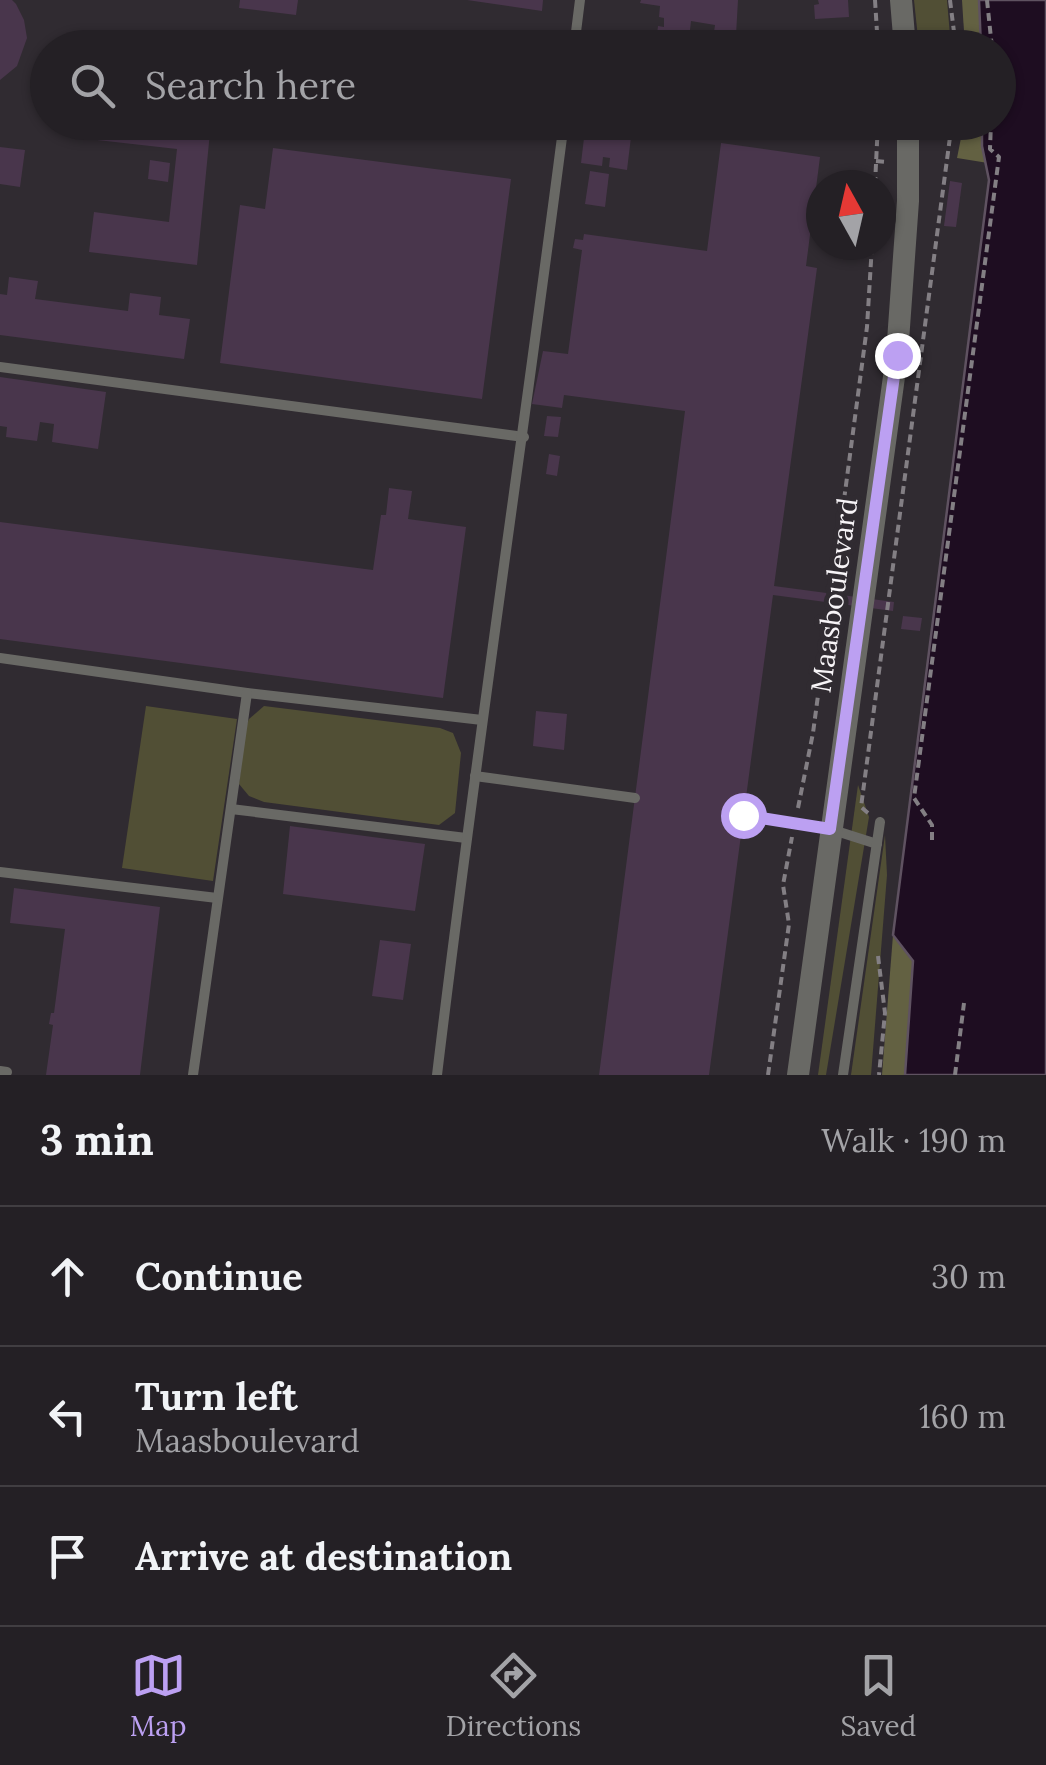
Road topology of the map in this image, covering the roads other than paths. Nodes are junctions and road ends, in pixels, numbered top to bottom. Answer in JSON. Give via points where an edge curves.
{"nodes":[{"id":1,"x":580,"y":0,"type":"edge"},
{"id":2,"x":902,"y":0,"type":"edge"},
{"id":3,"x":576,"y":30,"type":"edge"},
{"id":4,"x":903,"y":30,"type":"edge"},
{"id":5,"x":562,"y":140,"type":"edge"},
{"id":6,"x":908,"y":140,"type":"edge"},
{"id":7,"x":0,"y":367,"type":"edge"},
{"id":8,"x":524,"y":437,"type":"junction"},
{"id":9,"x":0,"y":658,"type":"edge"},
{"id":10,"x":247,"y":693,"type":"junction"},
{"id":11,"x":482,"y":720,"type":"junction"},
{"id":12,"x":475,"y":776,"type":"junction"},
{"id":13,"x":635,"y":798,"type":"dead end"},
{"id":14,"x":231,"y":808,"type":"junction"},
{"id":15,"x":743,"y":815,"type":"dead end"},
{"id":16,"x":880,"y":822,"type":"road end"},
{"id":17,"x":830,"y":829,"type":"junction"},
{"id":18,"x":466,"y":838,"type":"junction"},
{"id":19,"x":877,"y":844,"type":"junction"},
{"id":20,"x":0,"y":872,"type":"edge"},
{"id":21,"x":217,"y":898,"type":"junction"},
{"id":22,"x":192,"y":1075,"type":"edge"},
{"id":23,"x":437,"y":1075,"type":"edge"},
{"id":24,"x":798,"y":1075,"type":"edge"},
{"id":25,"x":843,"y":1075,"type":"edge"}],
"edges":[{"from":1,"to":3,"type":"lane"},
{"from":2,"to":4,"type":"street"},
{"from":5,"to":8,"type":"lane"},
{"from":6,"to":17,"type":"street","name":"Maasboulevard","via":[[897,355]]},
{"from":7,"to":8,"type":"lane"},
{"from":8,"to":11,"type":"lane"},
{"from":9,"to":10,"type":"lane"},
{"from":10,"to":11,"type":"lane"},
{"from":10,"to":14,"type":"lane"},
{"from":11,"to":12,"type":"lane"},
{"from":12,"to":13,"type":"lane"},
{"from":12,"to":18,"type":"lane"},
{"from":14,"to":18,"type":"lane"},
{"from":14,"to":21,"type":"lane"},
{"from":15,"to":17,"type":"lane"},
{"from":16,"to":19,"type":"lane"},
{"from":17,"to":19,"type":"lane"},
{"from":17,"to":24,"type":"street","name":"Maasboulevard"},
{"from":18,"to":23,"type":"lane"},
{"from":19,"to":25,"type":"lane"},
{"from":20,"to":21,"type":"lane"},
{"from":21,"to":22,"type":"lane"}]}
